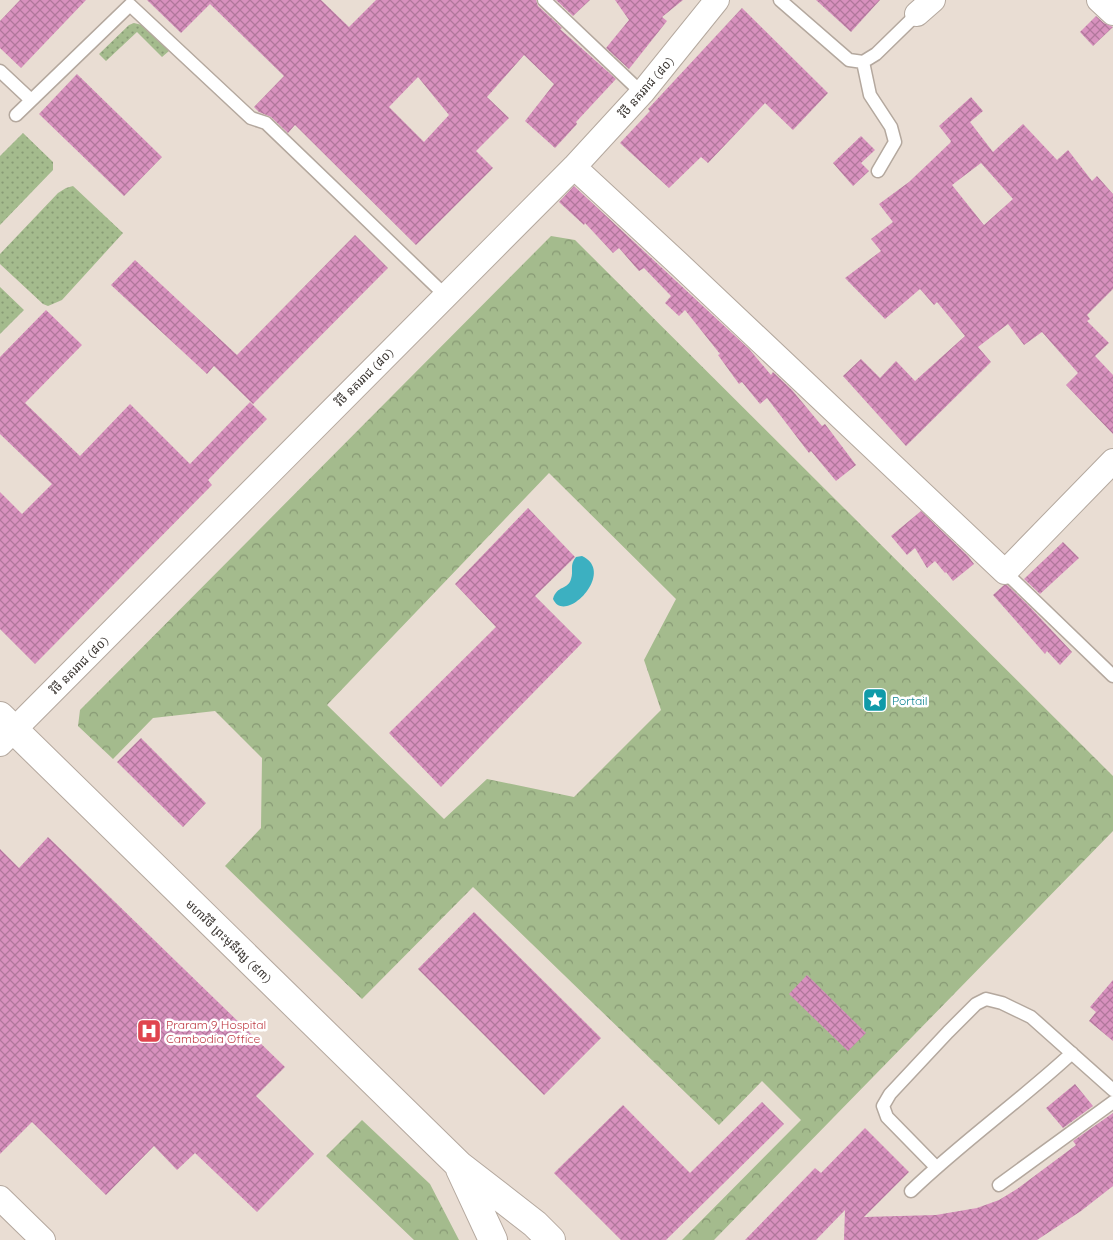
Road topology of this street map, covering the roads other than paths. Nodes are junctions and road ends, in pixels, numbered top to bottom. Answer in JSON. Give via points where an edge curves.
{"nodes":[{"id":1,"x":544,"y":0,"type":"edge"},
{"id":2,"x":717,"y":0,"type":"edge"},
{"id":3,"x":780,"y":0,"type":"edge"},
{"id":4,"x":1099,"y":0,"type":"edge"},
{"id":5,"x":128,"y":2,"type":"edge"},
{"id":6,"x":926,"y":4,"type":"edge"},
{"id":7,"x":1113,"y":14,"type":"edge"},
{"id":8,"x":863,"y":62,"type":"junction"},
{"id":9,"x":0,"y":70,"type":"edge"},
{"id":10,"x":642,"y":93,"type":"junction"},
{"id":11,"x":30,"y":100,"type":"junction"},
{"id":12,"x":16,"y":115,"type":"dead end"},
{"id":13,"x":574,"y":167,"type":"junction"},
{"id":14,"x":878,"y":171,"type":"dead end"},
{"id":15,"x":445,"y":296,"type":"junction"},
{"id":16,"x":1113,"y":461,"type":"edge"},
{"id":17,"x":1005,"y":572,"type":"junction"},
{"id":18,"x":1113,"y":676,"type":"edge"},
{"id":19,"x":5,"y":730,"type":"edge"},
{"id":20,"x":1072,"y":1053,"type":"junction"},
{"id":21,"x":1113,"y":1090,"type":"edge"},
{"id":22,"x":1113,"y":1102,"type":"edge"},
{"id":23,"x":459,"y":1166,"type":"junction"},
{"id":24,"x":936,"y":1167,"type":"junction"},
{"id":25,"x":999,"y":1185,"type":"dead end"},
{"id":26,"x":911,"y":1191,"type":"dead end"},
{"id":27,"x":0,"y":1198,"type":"edge"},
{"id":28,"x":43,"y":1240,"type":"edge"},
{"id":29,"x":493,"y":1240,"type":"edge"},
{"id":30,"x":551,"y":1240,"type":"edge"}],
"edges":[{"from":1,"to":10,"type":"lane"},
{"from":2,"to":10,"type":"street","name":"វិថី នគររាជ (៨០)"},
{"from":3,"to":8,"type":"lane","via":[[849,60]]},
{"from":4,"to":7,"type":"street"},
{"from":5,"to":11,"type":"lane"},
{"from":5,"to":15,"type":"lane","via":[[251,118],[266,124]]},
{"from":6,"to":8,"type":"lane","via":[[876,54]]},
{"from":8,"to":14,"type":"lane","via":[[870,96],[890,127],[895,142]]},
{"from":9,"to":11,"type":"lane"},
{"from":10,"to":13,"type":"street","name":"វិថី នគររាជ (៨០)"},
{"from":11,"to":12,"type":"lane"},
{"from":13,"to":15,"type":"street","name":"វិថី នគររាជ (៨០)"},
{"from":13,"to":17,"type":"street"},
{"from":15,"to":19,"type":"street","name":"វិថី នគររាជ (៨០)"},
{"from":16,"to":17,"type":"street"},
{"from":17,"to":18,"type":"lane"},
{"from":19,"to":23,"type":"highway","name":"មហាវិថី ព្រះមុនីវង្ស (៩៣)"},
{"from":20,"to":21,"type":"lane"},
{"from":20,"to":24,"type":"lane"},
{"from":20,"to":24,"type":"lane","via":[[1031,1017],[986,998],[976,1004],[890,1094],[883,1106],[887,1117]]},
{"from":22,"to":25,"type":"lane"},
{"from":23,"to":29,"type":"highway","name":"មហាវិថី ព្រះមុនីវង្ស (៩៣)"},
{"from":23,"to":30,"type":"highway","name":"មហាវិថី ព្រះមុនីវង្ស (៩៣)"},
{"from":24,"to":26,"type":"lane"},
{"from":27,"to":28,"type":"street"}]}
